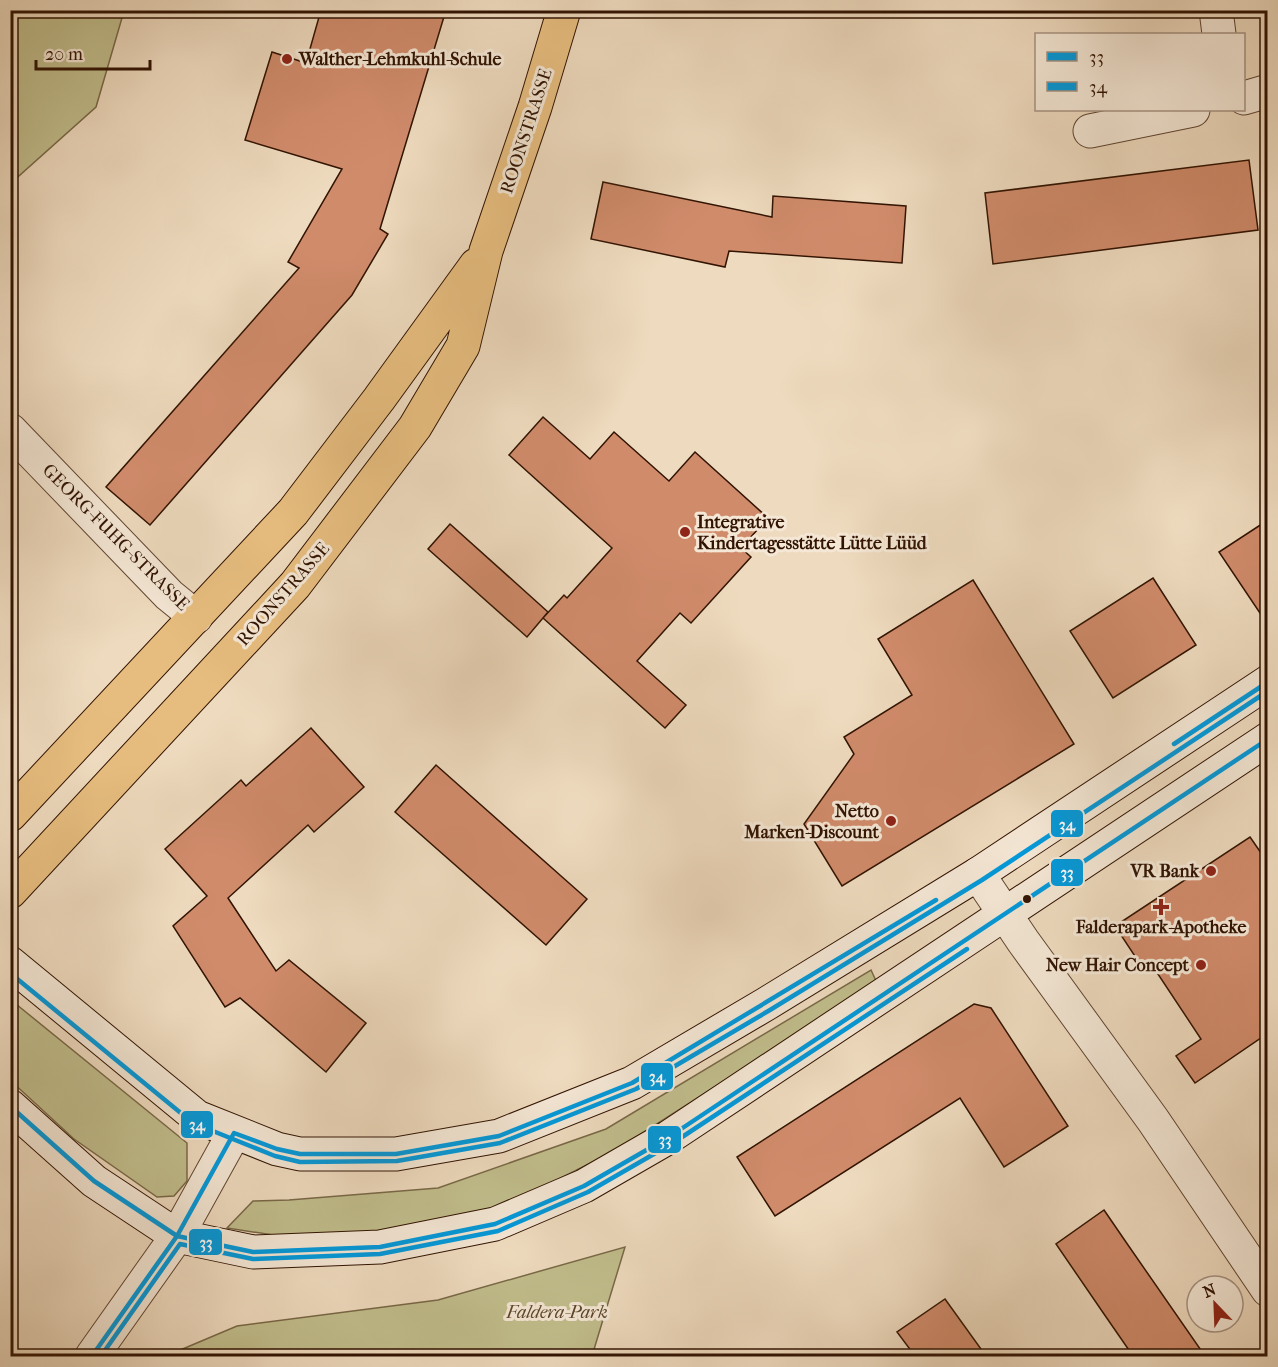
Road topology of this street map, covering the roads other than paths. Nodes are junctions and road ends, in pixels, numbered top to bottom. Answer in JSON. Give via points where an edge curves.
{"nodes":[{"id":1,"x":564,"y":10,"type":"edge"},
{"id":2,"x":1216,"y":10,"type":"edge"},
{"id":3,"x":1219,"y":33,"type":"edge"},
{"id":4,"x":1268,"y":91,"type":"edge"},
{"id":5,"x":1245,"y":98,"type":"edge"},
{"id":6,"x":1188,"y":111,"type":"edge"},
{"id":7,"x":1090,"y":131,"type":"dead end"},
{"id":8,"x":486,"y":251,"type":"junction"},
{"id":9,"x":10,"y":430,"type":"edge"},
{"id":10,"x":196,"y":618,"type":"junction"},
{"id":11,"x":1268,"y":682,"type":"edge"},
{"id":12,"x":1268,"y":739,"type":"edge"},
{"id":13,"x":10,"y":815,"type":"edge"},
{"id":14,"x":978,"y":874,"type":"junction"},
{"id":15,"x":10,"y":892,"type":"edge"},
{"id":16,"x":1005,"y":915,"type":"junction"},
{"id":17,"x":10,"y":963,"type":"edge"},
{"id":18,"x":10,"y":1106,"type":"edge"},
{"id":19,"x":234,"y":1133,"type":"junction"},
{"id":20,"x":177,"y":1236,"type":"junction"},
{"id":21,"x":1268,"y":1290,"type":"edge"},
{"id":22,"x":92,"y":1356,"type":"edge"}],
"edges":[{"from":1,"to":8,"type":"main road","name":"ROONSTRASSE"},
{"from":2,"to":3,"type":"street"},
{"from":4,"to":5,"type":"street"},
{"from":6,"to":7,"type":"street"},
{"from":8,"to":10,"type":"main road","name":"ROONSTRASSE","via":[[293,512]]},
{"from":8,"to":15,"type":"main road","name":"ROONSTRASSE","via":[[463,345],[416,427],[295,585]]},
{"from":9,"to":10,"type":"street","name":"GEORG-FUHG-STRASSE","via":[[169,595]]},
{"from":10,"to":13,"type":"main road","name":"ROONSTRASSE"},
{"from":11,"to":14,"type":"street"},
{"from":12,"to":16,"type":"street"},
{"from":14,"to":16,"type":"street"},
{"from":14,"to":19,"type":"street","via":[[632,1083],[499,1136],[396,1154],[310,1154],[277,1149]]},
{"from":16,"to":20,"type":"street","via":[[669,1137],[584,1186],[495,1224],[380,1247],[253,1252]]},
{"from":16,"to":21,"type":"street","via":[[1153,1120]]},
{"from":17,"to":19,"type":"street","via":[[197,1117]]},
{"from":18,"to":20,"type":"street","via":[[94,1181]]},
{"from":19,"to":20,"type":"street"},
{"from":20,"to":22,"type":"street"}]}
